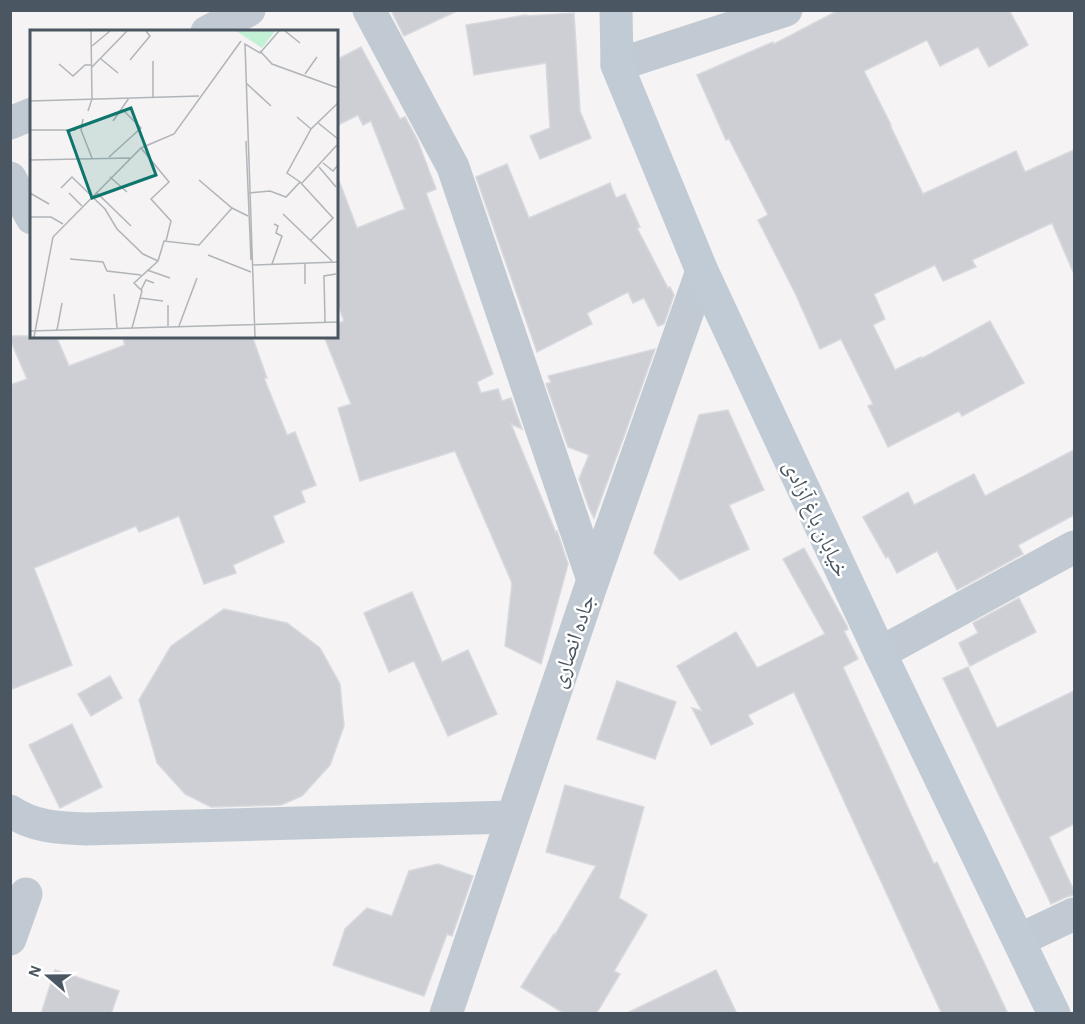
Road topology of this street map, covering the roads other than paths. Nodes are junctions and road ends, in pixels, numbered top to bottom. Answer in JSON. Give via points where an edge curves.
{"nodes":[{"id":1,"x":249,"y":10,"type":"edge"},
{"id":2,"x":369,"y":10,"type":"edge"},
{"id":3,"x":616,"y":10,"type":"edge"},
{"id":4,"x":786,"y":10,"type":"edge"},
{"id":5,"x":211,"y":30,"type":"edge"},
{"id":6,"x":617,"y":65,"type":"junction"},
{"id":7,"x":30,"y":115,"type":"edge"},
{"id":8,"x":10,"y":123,"type":"edge"},
{"id":9,"x":10,"y":178,"type":"edge"},
{"id":10,"x":30,"y":214,"type":"edge"},
{"id":11,"x":702,"y":271,"type":"junction"},
{"id":12,"x":1074,"y":547,"type":"edge"},
{"id":13,"x":593,"y":580,"type":"junction"},
{"id":14,"x":879,"y":653,"type":"junction"},
{"id":15,"x":10,"y":811,"type":"edge"},
{"id":16,"x":512,"y":816,"type":"junction"},
{"id":17,"x":26,"y":894,"type":"dead end"},
{"id":18,"x":1074,"y":914,"type":"edge"},
{"id":19,"x":10,"y":939,"type":"edge"},
{"id":20,"x":1019,"y":940,"type":"junction"},
{"id":21,"x":446,"y":1014,"type":"edge"},
{"id":22,"x":1054,"y":1014,"type":"edge"}],
"edges":[{"from":1,"to":5,"type":"street"},
{"from":2,"to":13,"type":"street","via":[[453,167]]},
{"from":3,"to":6,"type":"street","name":"خیابان باغ آزادی"},
{"from":4,"to":6,"type":"street"},
{"from":6,"to":11,"type":"street","name":"خیابان باغ آزادی"},
{"from":7,"to":8,"type":"street"},
{"from":9,"to":10,"type":"street"},
{"from":11,"to":13,"type":"street","name":"جاده انصاری"},
{"from":11,"to":14,"type":"street","name":"خیابان باغ آزادی"},
{"from":12,"to":14,"type":"street"},
{"from":13,"to":16,"type":"street","name":"جاده انصاری"},
{"from":14,"to":20,"type":"street","name":"خیابان باغ آزادی"},
{"from":15,"to":16,"type":"street","via":[[21,819],[50,827],[86,829]]},
{"from":16,"to":21,"type":"street","name":"جاده انصاری"},
{"from":17,"to":19,"type":"street"},
{"from":18,"to":20,"type":"street"},
{"from":20,"to":22,"type":"street","name":"خیابان باغ آزادی"}]}
